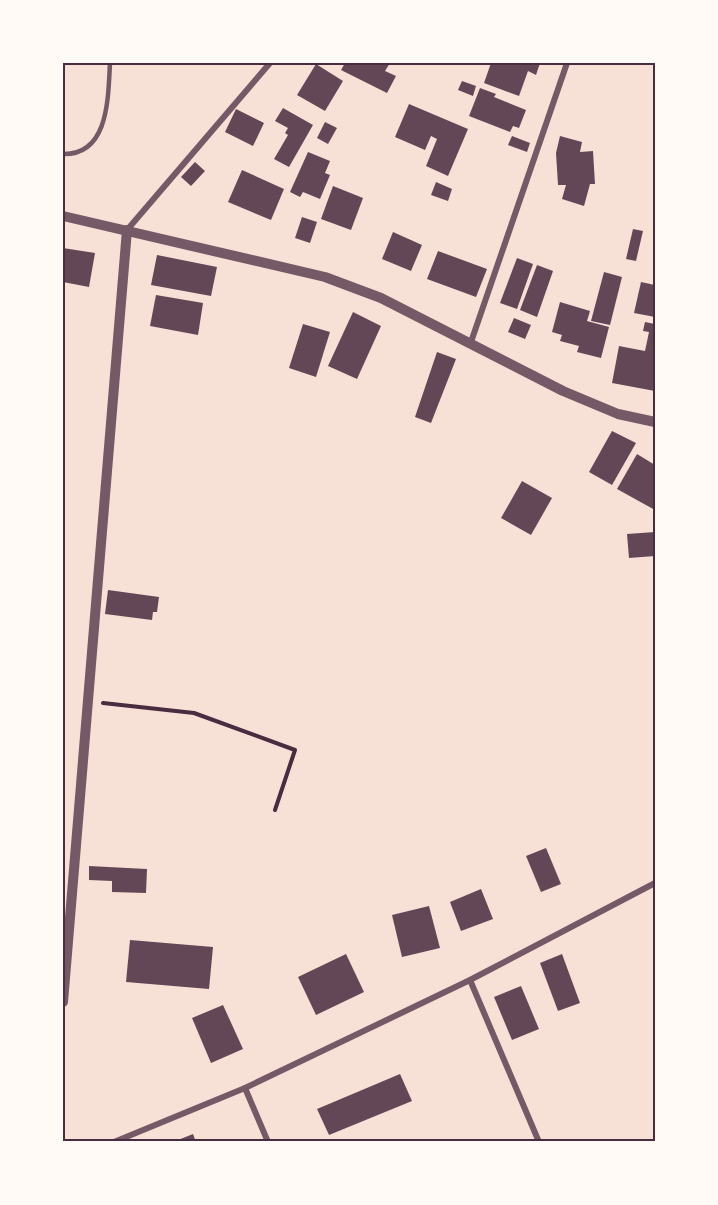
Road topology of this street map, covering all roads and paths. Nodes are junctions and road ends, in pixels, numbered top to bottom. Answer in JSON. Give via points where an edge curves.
{"nodes":[{"id":1,"x":110,"y":63,"type":"edge"},
{"id":2,"x":270,"y":63,"type":"edge"},
{"id":3,"x":567,"y":63,"type":"edge"},
{"id":4,"x":63,"y":154,"type":"edge"},
{"id":5,"x":63,"y":216,"type":"edge"},
{"id":6,"x":127,"y":230,"type":"junction"},
{"id":7,"x":471,"y":342,"type":"junction"},
{"id":8,"x":655,"y":422,"type":"edge"},
{"id":9,"x":87,"y":701,"type":"junction"},
{"id":10,"x":275,"y":810,"type":"dead end"},
{"id":11,"x":655,"y":883,"type":"edge"},
{"id":12,"x":470,"y":980,"type":"junction"},
{"id":13,"x":63,"y":1002,"type":"edge"},
{"id":14,"x":245,"y":1088,"type":"junction"},
{"id":15,"x":114,"y":1142,"type":"edge"},
{"id":16,"x":268,"y":1142,"type":"edge"},
{"id":17,"x":539,"y":1142,"type":"edge"}],
"edges":[{"from":1,"to":4,"type":"lane","via":[[103,124],[94,144],[80,154]]},
{"from":2,"to":6,"type":"street"},
{"from":3,"to":7,"type":"street"},
{"from":5,"to":6,"type":"street"},
{"from":6,"to":7,"type":"street","via":[[325,277],[381,298]]},
{"from":6,"to":9,"type":"street"},
{"from":7,"to":8,"type":"street","via":[[563,391],[618,414]]},
{"from":9,"to":10,"type":"path","via":[[194,714],[295,750]]},
{"from":9,"to":13,"type":"street"},
{"from":11,"to":12,"type":"street"},
{"from":12,"to":14,"type":"street"},
{"from":12,"to":17,"type":"street"},
{"from":14,"to":15,"type":"street"},
{"from":14,"to":16,"type":"street"}]}
